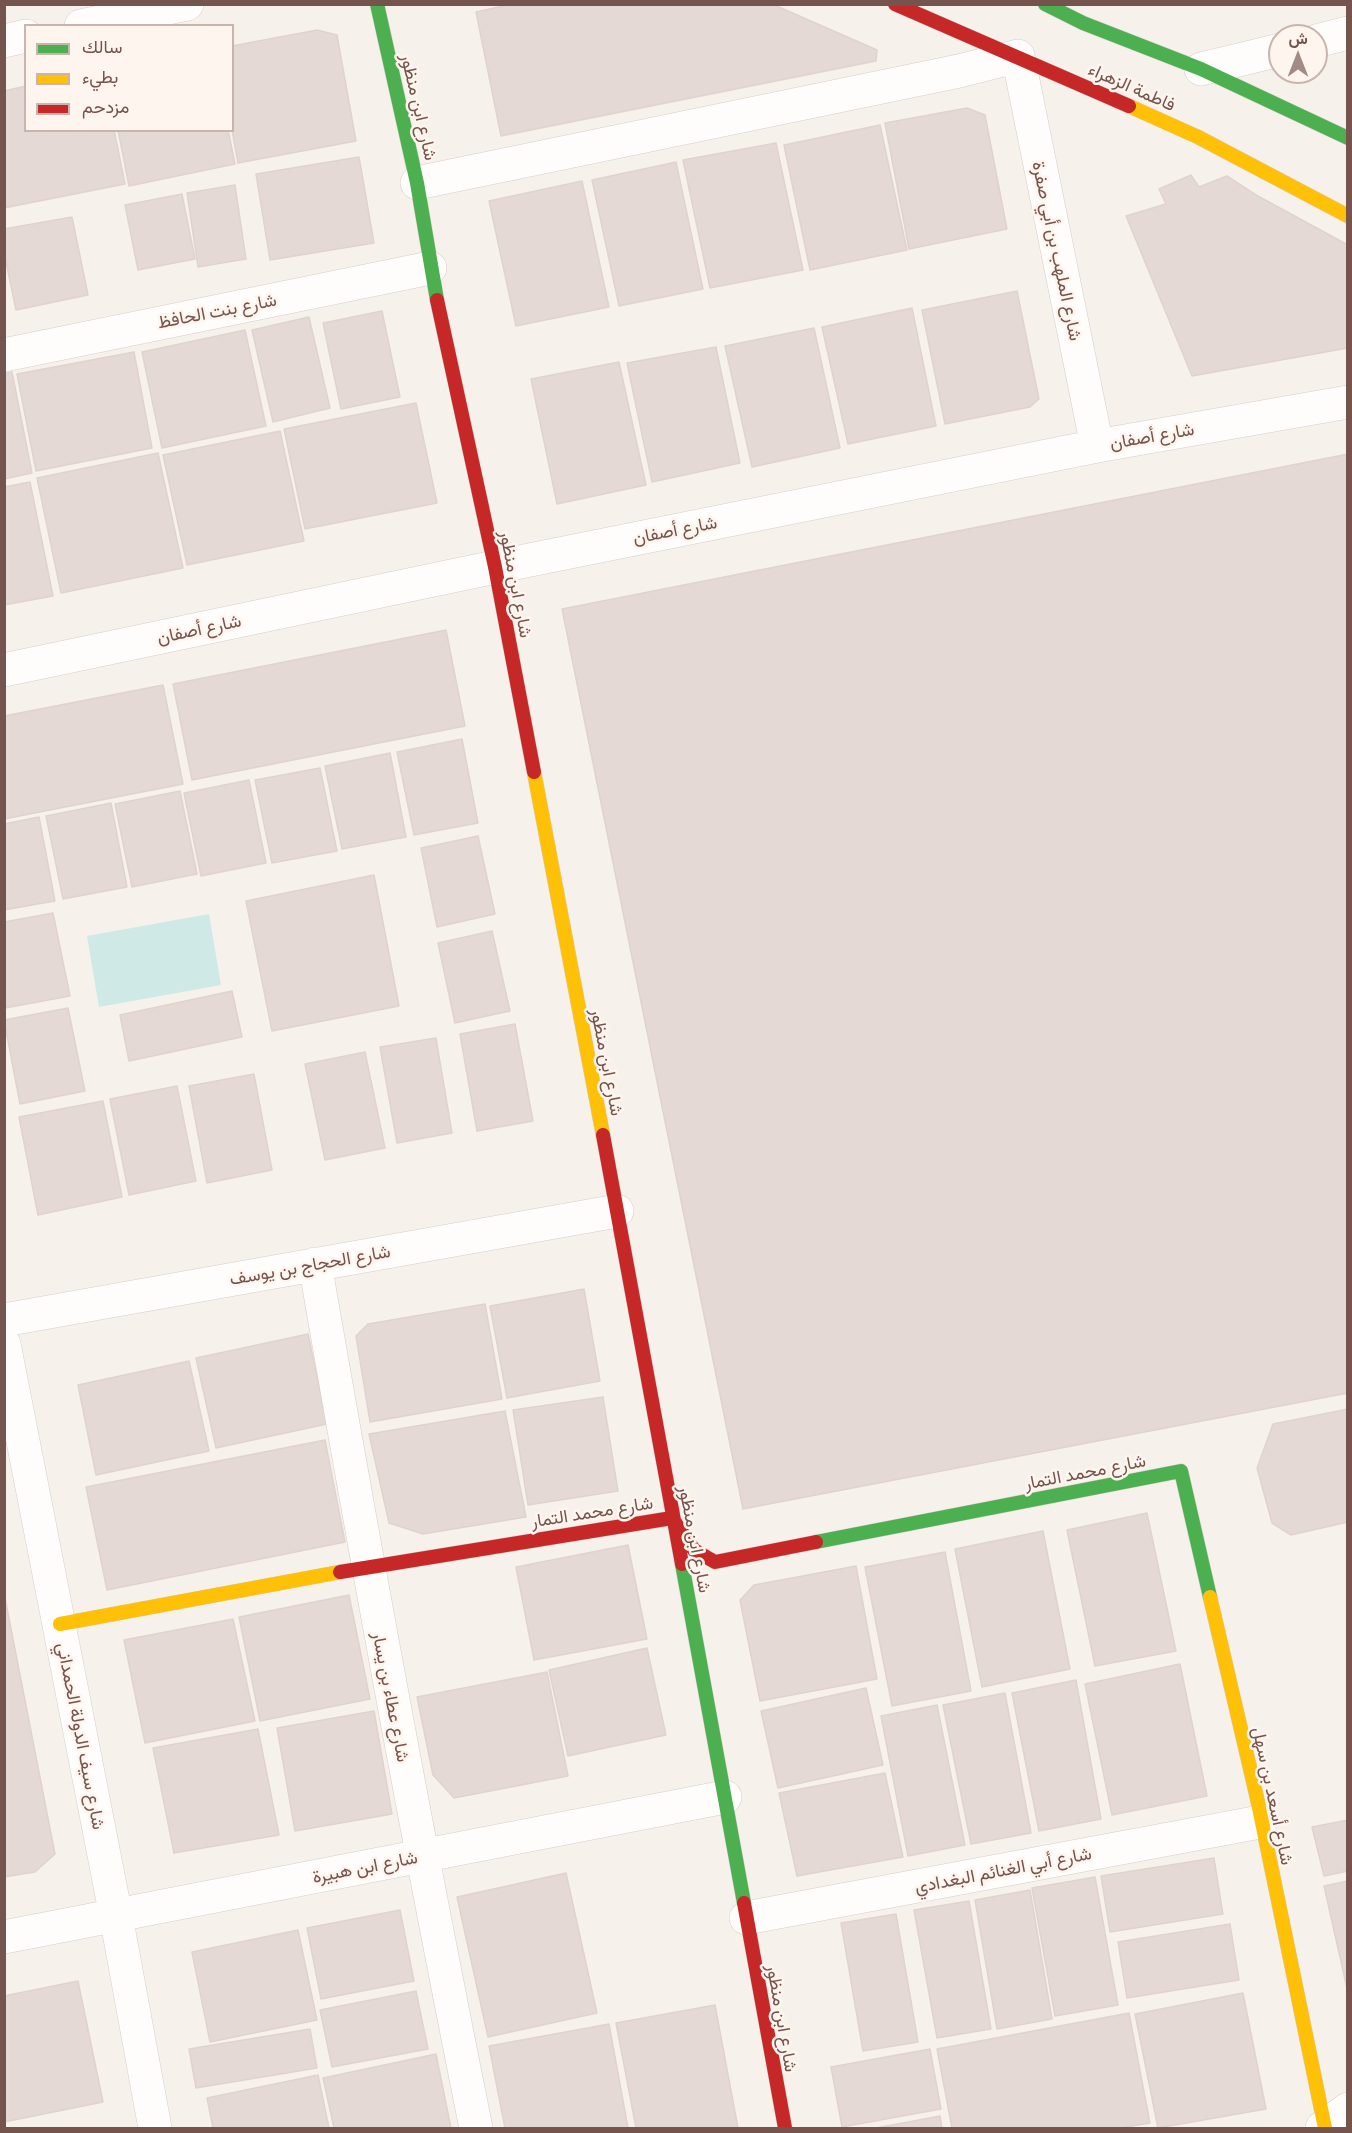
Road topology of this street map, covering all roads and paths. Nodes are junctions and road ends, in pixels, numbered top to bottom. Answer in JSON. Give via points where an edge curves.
{"nodes":[{"id":1,"x":187,"y":4,"type":"edge"},
{"id":2,"x":378,"y":4,"type":"edge"},
{"id":3,"x":895,"y":4,"type":"edge"},
{"id":4,"x":1045,"y":4,"type":"edge"},
{"id":5,"x":1082,"y":14,"type":"edge"},
{"id":6,"x":91,"y":24,"type":"edge"},
{"id":7,"x":1347,"y":33,"type":"edge"},
{"id":8,"x":24,"y":36,"type":"edge"},
{"id":9,"x":1328,"y":38,"type":"edge"},
{"id":10,"x":4,"y":41,"type":"edge"},
{"id":11,"x":1268,"y":53,"type":"edge"},
{"id":12,"x":1018,"y":56,"type":"junction"},
{"id":13,"x":1201,"y":69,"type":"junction"},
{"id":14,"x":1347,"y":138,"type":"edge"},
{"id":15,"x":417,"y":183,"type":"junction"},
{"id":16,"x":1347,"y":216,"type":"edge"},
{"id":17,"x":430,"y":268,"type":"junction"},
{"id":18,"x":4,"y":354,"type":"edge"},
{"id":19,"x":1347,"y":402,"type":"edge"},
{"id":20,"x":1097,"y":446,"type":"junction"},
{"id":21,"x":495,"y":567,"type":"junction"},
{"id":22,"x":4,"y":670,"type":"edge"},
{"id":23,"x":617,"y":1210,"type":"junction"},
{"id":24,"x":315,"y":1264,"type":"junction"},
{"id":25,"x":4,"y":1320,"type":"edge"},
{"id":26,"x":4,"y":1344,"type":"edge"},
{"id":27,"x":1181,"y":1472,"type":"joint"},
{"id":28,"x":672,"y":1518,"type":"junction"},
{"id":29,"x":367,"y":1567,"type":"junction"},
{"id":30,"x":60,"y":1624,"type":"junction"},
{"id":31,"x":725,"y":1797,"type":"junction"},
{"id":32,"x":1260,"y":1822,"type":"junction"},
{"id":33,"x":421,"y":1856,"type":"junction"},
{"id":34,"x":116,"y":1916,"type":"junction"},
{"id":35,"x":746,"y":1918,"type":"junction"},
{"id":36,"x":4,"y":1937,"type":"edge"},
{"id":37,"x":1347,"y":2109,"type":"edge"},
{"id":38,"x":155,"y":2128,"type":"edge"},
{"id":39,"x":476,"y":2128,"type":"edge"},
{"id":40,"x":784,"y":2128,"type":"edge"},
{"id":41,"x":1324,"y":2128,"type":"edge"}],
"edges":[{"from":1,"to":6,"type":"street"},
{"from":2,"to":15,"type":"street","name":"شارع ابن منظور"},
{"from":3,"to":12,"type":"street","name":"فاطمة الزهراء"},
{"from":4,"to":5,"type":"street"},
{"from":5,"to":13,"type":"street"},
{"from":7,"to":9,"type":"street"},
{"from":8,"to":10,"type":"street"},
{"from":11,"to":13,"type":"street"},
{"from":12,"to":15,"type":"street"},
{"from":12,"to":16,"type":"street","name":"فاطمة الزهراء","via":[[1198,137]]},
{"from":12,"to":20,"type":"street","name":"شارع الملهب بن أبي صفرة"},
{"from":13,"to":14,"type":"street"},
{"from":15,"to":17,"type":"street","name":"شارع ابن منظور"},
{"from":17,"to":18,"type":"street","name":"شارع بنت الحافظ"},
{"from":17,"to":21,"type":"street","name":"شارع ابن منظور"},
{"from":19,"to":20,"type":"street","name":"شارع أصفان"},
{"from":20,"to":21,"type":"street","name":"شارع أصفان"},
{"from":21,"to":22,"type":"street","name":"شارع أصفان"},
{"from":21,"to":23,"type":"street","name":"شارع ابن منظور"},
{"from":23,"to":24,"type":"street","name":"شارع الحجاج بن يوسف"},
{"from":23,"to":28,"type":"street","name":"شارع ابن منظور"},
{"from":24,"to":25,"type":"street","name":"شارع الحجاج بن يوسف"},
{"from":24,"to":29,"type":"street","name":"شارع عطاء بن يسار"},
{"from":26,"to":30,"type":"street","name":"شارع سيف الدولة الحمداني"},
{"from":27,"to":28,"type":"street","name":"شارع محمد التمار","via":[[715,1562],[694,1550]]},
{"from":27,"to":32,"type":"street","name":"شارع أسعد بن سهل"},
{"from":28,"to":29,"type":"street","name":"شارع محمد التمار"},
{"from":28,"to":31,"type":"street","name":"شارع ابن منظور"},
{"from":29,"to":30,"type":"street","name":"شارع محمد التمار"},
{"from":29,"to":33,"type":"street","name":"شارع عطاء بن يسار"},
{"from":30,"to":34,"type":"street","name":"شارع سيف الدولة الحمداني"},
{"from":31,"to":33,"type":"street","name":"شارع ابن هبيرة"},
{"from":31,"to":35,"type":"street","name":"شارع ابن منظور"},
{"from":32,"to":35,"type":"street","name":"شارع أبي الغنائم البغدادي"},
{"from":32,"to":41,"type":"street","name":"شارع أسعد بن سهل"},
{"from":33,"to":34,"type":"street","name":"شارع ابن هبيرة"},
{"from":33,"to":39,"type":"street","name":"شارع عطاء بن يسار"},
{"from":34,"to":36,"type":"street","name":"شارع ابن هبيرة"},
{"from":34,"to":38,"type":"street","name":"شارع سيف الدولة الحمداني"},
{"from":35,"to":40,"type":"street","name":"شارع ابن منظور"},
{"from":37,"to":41,"type":"street"}]}
